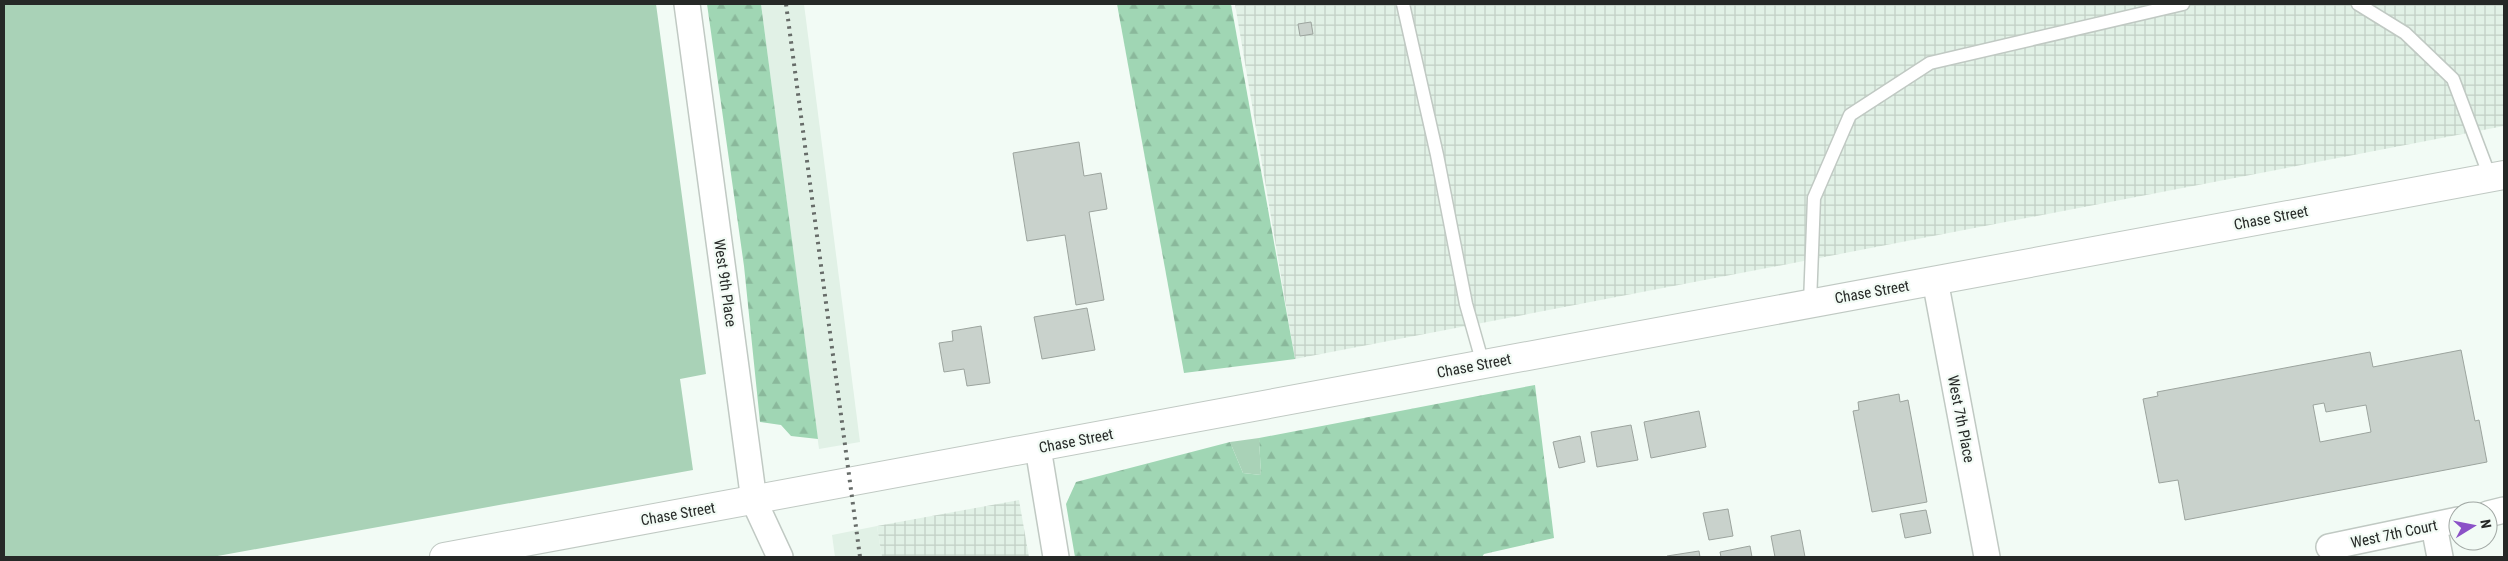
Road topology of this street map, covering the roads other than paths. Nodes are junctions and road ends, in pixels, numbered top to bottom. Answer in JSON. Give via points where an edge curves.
{"nodes":[{"id":1,"x":687,"y":4,"type":"edge"},
{"id":2,"x":1403,"y":4,"type":"edge"},
{"id":3,"x":2183,"y":4,"type":"edge"},
{"id":4,"x":2358,"y":4,"type":"edge"},
{"id":5,"x":2497,"y":176,"type":"edge"},
{"id":6,"x":1935,"y":280,"type":"junction"},
{"id":7,"x":1810,"y":303,"type":"junction"},
{"id":8,"x":1483,"y":364,"type":"junction"},
{"id":9,"x":1038,"y":448,"type":"junction"},
{"id":10,"x":754,"y":500,"type":"junction"},
{"id":11,"x":2446,"y":523,"type":"edge"},
{"id":12,"x":2329,"y":547,"type":"dead end"},
{"id":13,"x":529,"y":550,"type":"edge"},
{"id":14,"x":444,"y":557,"type":"edge"},
{"id":15,"x":780,"y":557,"type":"edge"},
{"id":16,"x":1056,"y":557,"type":"edge"},
{"id":17,"x":1988,"y":557,"type":"edge"},
{"id":18,"x":2440,"y":557,"type":"edge"}],
"edges":[{"from":1,"to":10,"type":"street","name":"West 9th Place"},
{"from":2,"to":8,"type":"lane","via":[[1466,304]]},
{"from":3,"to":7,"type":"lane","via":[[1930,63],[1850,115],[1814,198]]},
{"from":4,"to":5,"type":"lane","via":[[2405,33],[2453,79]]},
{"from":5,"to":6,"type":"street","name":"Chase Street"},
{"from":6,"to":7,"type":"street","name":"Chase Street"},
{"from":6,"to":17,"type":"street","name":"West 7th Place"},
{"from":7,"to":8,"type":"street","name":"Chase Street"},
{"from":8,"to":9,"type":"street","name":"Chase Street"},
{"from":9,"to":10,"type":"street","name":"Chase Street"},
{"from":9,"to":16,"type":"street"},
{"from":10,"to":13,"type":"street","name":"Chase Street"},
{"from":10,"to":15,"type":"street","name":"West 9th Place"},
{"from":11,"to":12,"type":"street","name":"West 7th Court"},
{"from":11,"to":18,"type":"street"},
{"from":13,"to":14,"type":"street","name":"Chase Street"}]}
